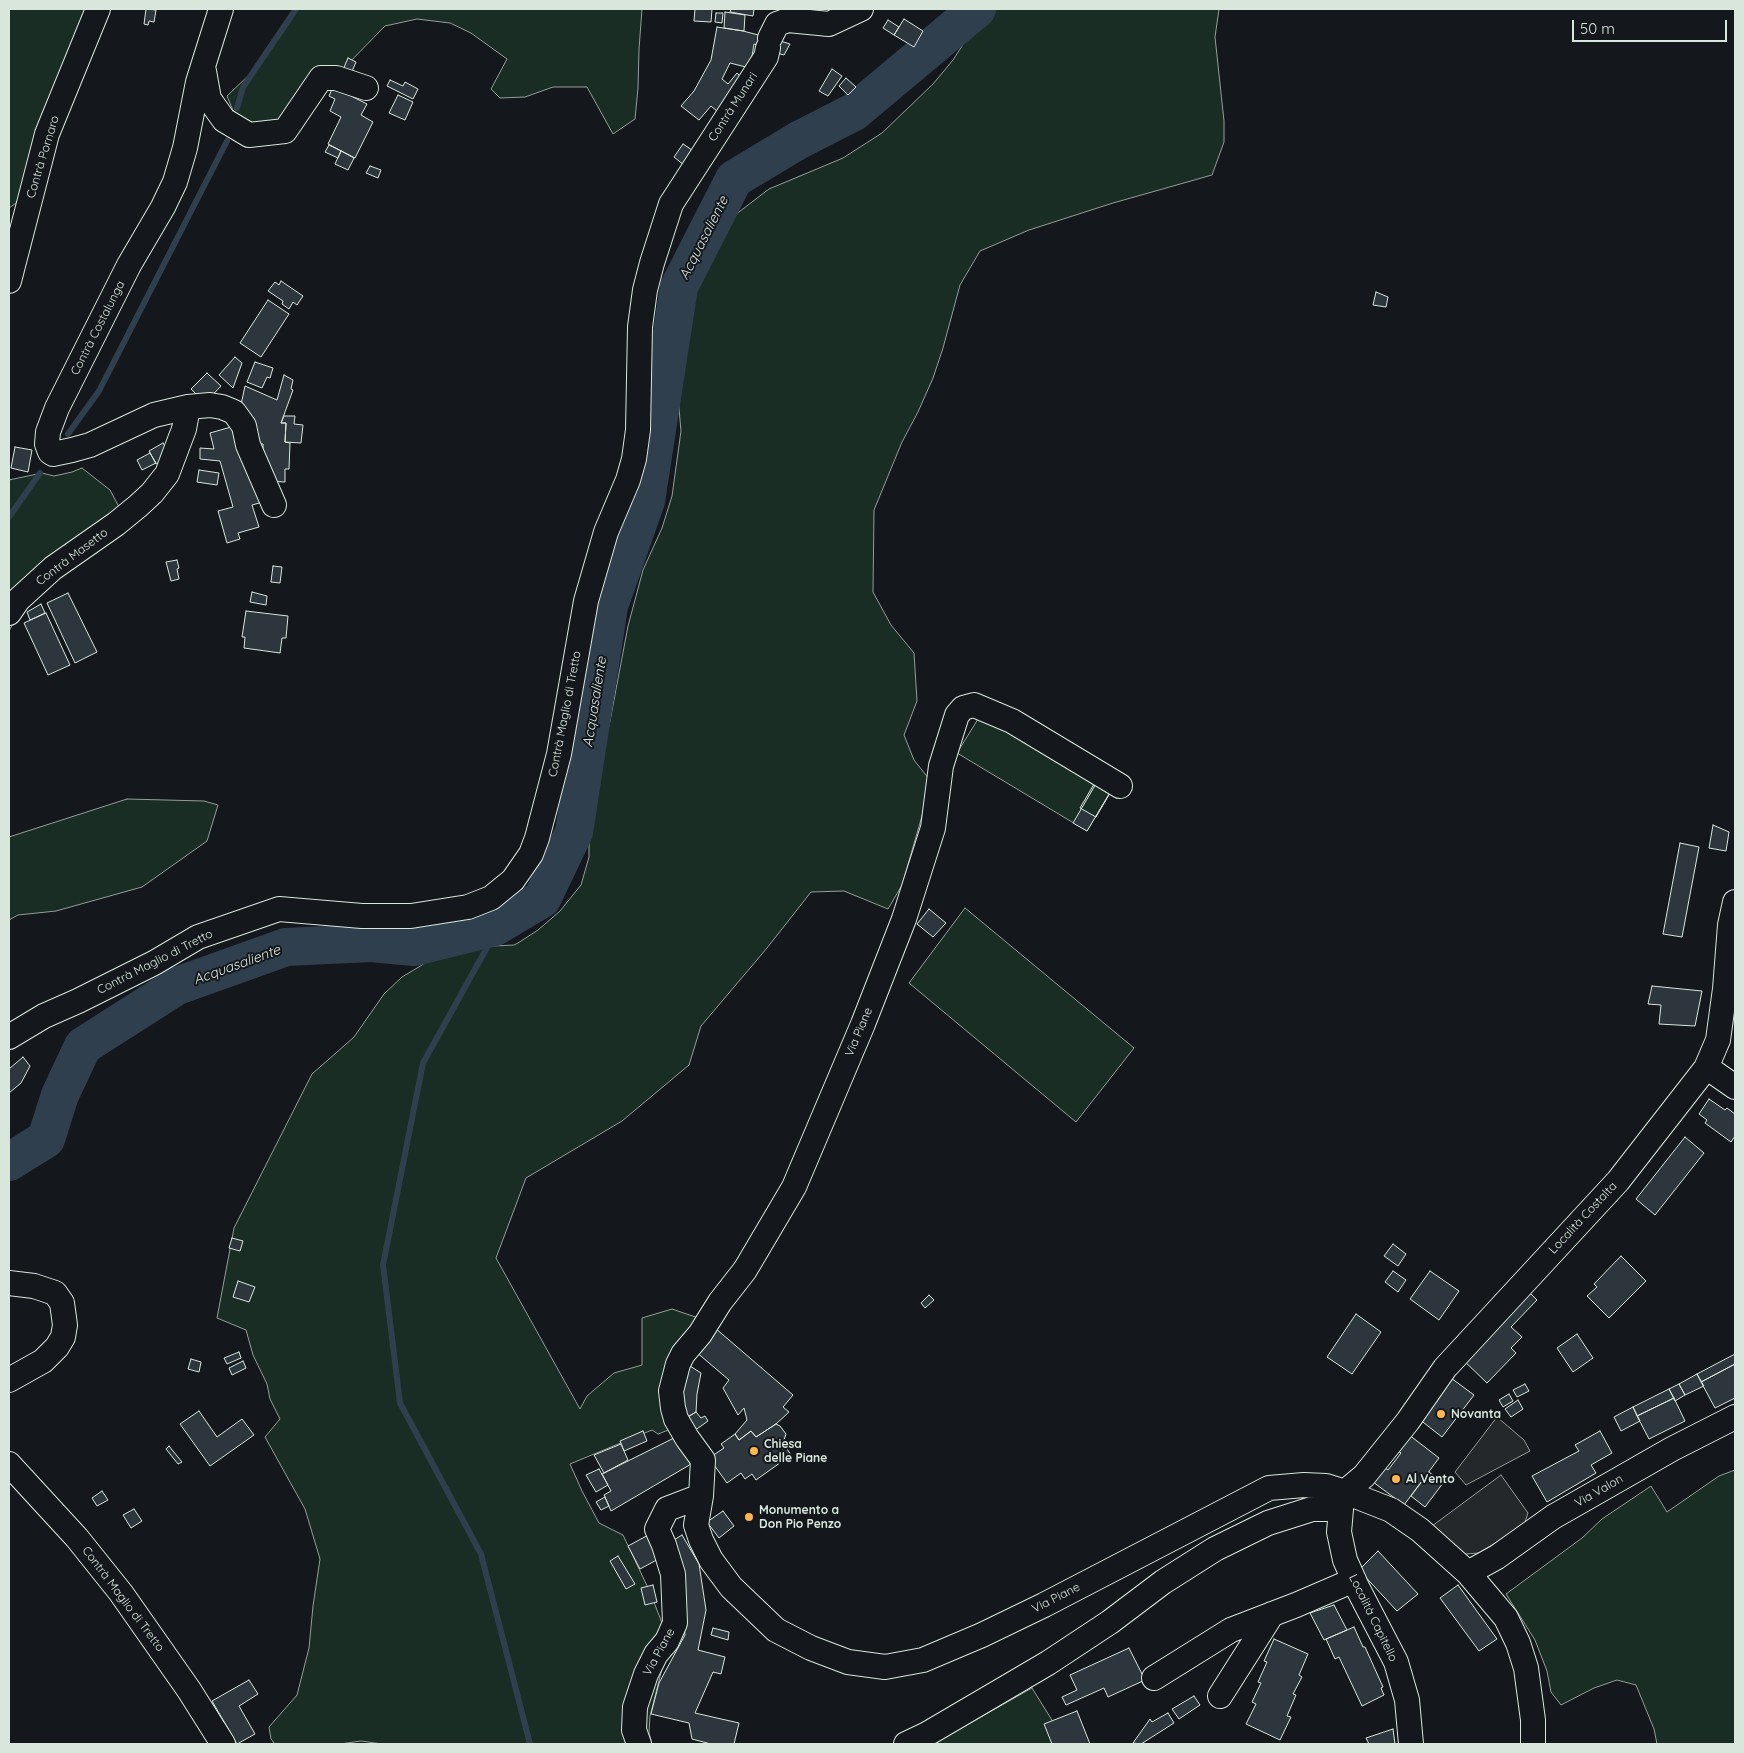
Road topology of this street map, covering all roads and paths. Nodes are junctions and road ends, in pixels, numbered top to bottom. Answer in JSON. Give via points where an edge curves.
{"nodes":[{"id":1,"x":98,"y":9,"type":"edge"},
{"id":2,"x":221,"y":9,"type":"edge"},
{"id":3,"x":861,"y":9,"type":"edge"},
{"id":4,"x":203,"y":67,"type":"junction"},
{"id":5,"x":366,"y":88,"type":"dead end"},
{"id":6,"x":695,"y":165,"type":"joint"},
{"id":7,"x":9,"y":281,"type":"edge"},
{"id":8,"x":188,"y":407,"type":"junction"},
{"id":9,"x":274,"y":505,"type":"dead end"},
{"id":10,"x":9,"y":613,"type":"edge"},
{"id":11,"x":1120,"y":786,"type":"dead end"},
{"id":12,"x":1735,"y":902,"type":"edge"},
{"id":13,"x":9,"y":1037,"type":"edge"},
{"id":14,"x":1706,"y":1068,"type":"junction"},
{"id":15,"x":1735,"y":1087,"type":"edge"},
{"id":16,"x":9,"y":1283,"type":"edge"},
{"id":17,"x":9,"y":1380,"type":"edge"},
{"id":18,"x":1735,"y":1417,"type":"edge"},
{"id":19,"x":9,"y":1464,"type":"edge"},
{"id":20,"x":701,"y":1496,"type":"junction"},
{"id":21,"x":1343,"y":1500,"type":"junction"},
{"id":22,"x":1468,"y":1574,"type":"junction"},
{"id":23,"x":1354,"y":1580,"type":"junction"},
{"id":24,"x":1272,"y":1614,"type":"junction"},
{"id":25,"x":1154,"y":1678,"type":"dead end"},
{"id":26,"x":1220,"y":1696,"type":"dead end"},
{"id":27,"x":223,"y":1744,"type":"edge"},
{"id":28,"x":639,"y":1744,"type":"edge"},
{"id":29,"x":906,"y":1744,"type":"edge"},
{"id":30,"x":1411,"y":1744,"type":"edge"},
{"id":31,"x":1533,"y":1744,"type":"edge"}],
"edges":[{"from":1,"to":7,"type":"street","name":"Contrà Pornaro","via":[[47,134]]},
{"from":2,"to":4,"type":"street"},
{"from":3,"to":6,"type":"street","name":"Contrà Munari","via":[[829,24],[788,20],[777,24],[766,57]]},
{"from":4,"to":5,"type":"street","via":[[210,98],[224,120],[249,135],[285,131],[322,78],[336,78]]},
{"from":4,"to":8,"type":"street","name":"Contrà Costalunga","via":[[175,182],[57,408],[48,432],[48,448],[53,454],[81,447],[154,416]]},
{"from":6,"to":13,"type":"street","name":"Contrà Maglio di Tretto","via":[[671,204],[645,290],[640,327],[638,430],[634,459],[586,601],[559,754],[537,838],[531,854],[513,880],[491,898],[468,906],[411,916],[362,916],[279,909],[198,937]]},
{"from":8,"to":9,"type":"street","name":"Contrà Costalunga","via":[[217,406],[234,412],[244,426],[248,445]]},
{"from":8,"to":10,"type":"street","name":"Contrà Masetto","via":[[184,429],[167,474],[152,493],[116,524],[53,568],[18,600]]},
{"from":11,"to":20,"type":"street","name":"Via Piane","via":[[1012,721],[974,706],[962,708],[957,715],[941,766],[932,828],[904,919],[794,1187],[745,1270],[682,1354],[678,1364],[671,1391],[673,1408],[676,1419],[703,1460]]},
{"from":12,"to":14,"type":"street","name":"Località Costalta","via":[[1718,1040]]},
{"from":14,"to":15,"type":"street"},
{"from":14,"to":21,"type":"street","name":"Località Costalta","via":[[1618,1181],[1445,1368],[1408,1421]]},
{"from":16,"to":17,"type":"street","via":[[55,1293],[62,1303],[65,1324],[57,1347],[43,1361]]},
{"from":18,"to":22,"type":"street","name":"Via Valon","via":[[1672,1449],[1553,1518]]},
{"from":19,"to":27,"type":"street","name":"Contrà Maglio di Tretto","via":[[77,1538],[121,1594]]},
{"from":20,"to":21,"type":"street","name":"Via Piane","via":[[696,1525],[712,1560],[730,1587],[776,1630],[848,1662],[885,1667],[923,1660],[982,1635],[1269,1488],[1326,1486]]},
{"from":20,"to":28,"type":"street","name":"Via Piane","via":[[667,1509],[657,1529],[673,1574],[675,1623],[646,1674],[635,1707],[634,1730]]},
{"from":21,"to":22,"type":"street","name":"Via Piane","via":[[1390,1510],[1420,1530]]},
{"from":21,"to":23,"type":"street","name":"Località Capitello","via":[[1339,1532],[1345,1560]]},
{"from":21,"to":29,"type":"street","name":"Via Piane","via":[[1268,1523],[1215,1549],[1048,1662]]},
{"from":22,"to":31,"type":"street","name":"Via Piane","via":[[1506,1618],[1518,1643],[1526,1668]]},
{"from":23,"to":24,"type":"street"},
{"from":23,"to":30,"type":"street","name":"Località Capitello","via":[[1396,1662],[1407,1700]]},
{"from":24,"to":25,"type":"street","via":[[1231,1630]]},
{"from":24,"to":26,"type":"street"}]}
